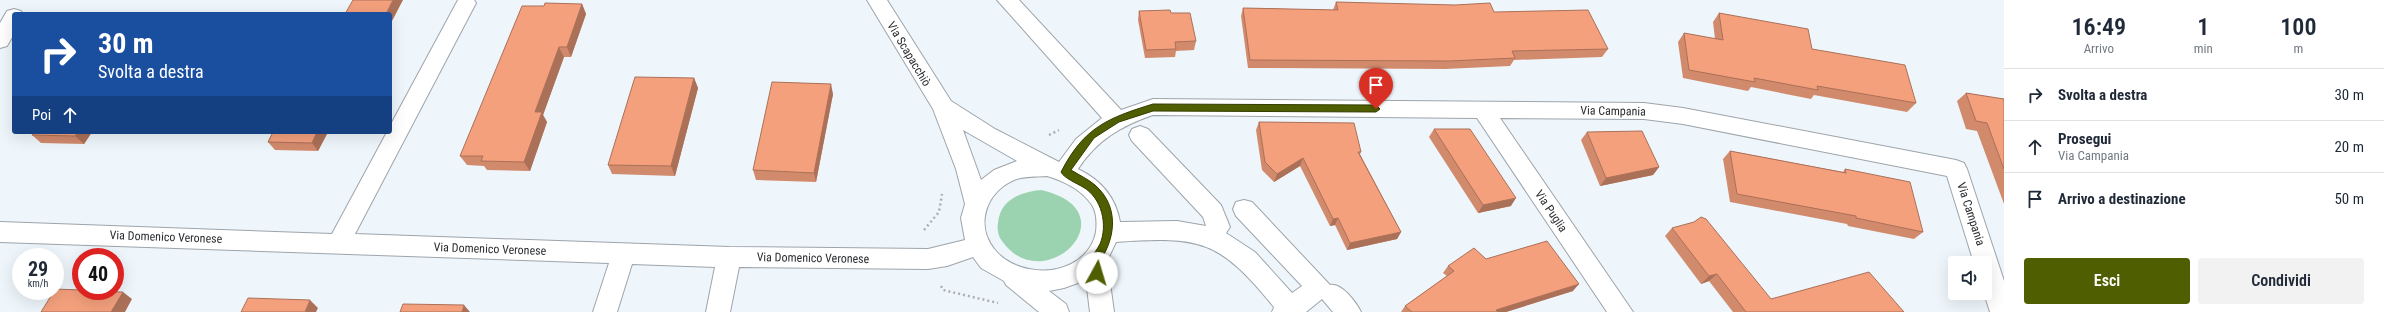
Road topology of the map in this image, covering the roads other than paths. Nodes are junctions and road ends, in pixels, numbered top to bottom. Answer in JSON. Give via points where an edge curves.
{"nodes":[{"id":1,"x":23,"y":0,"type":"edge"},
{"id":2,"x":877,"y":0,"type":"edge"},
{"id":3,"x":1007,"y":0,"type":"edge"},
{"id":4,"x":466,"y":3,"type":"dead end"},
{"id":5,"x":16,"y":12,"type":"edge"},
{"id":6,"x":12,"y":19,"type":"edge"},
{"id":7,"x":0,"y":41,"type":"edge"},
{"id":8,"x":943,"y":107,"type":"junction"},
{"id":9,"x":1482,"y":109,"type":"junction"},
{"id":10,"x":1116,"y":119,"type":"junction"},
{"id":11,"x":1140,"y":135,"type":"dead end"},
{"id":12,"x":1056,"y":169,"type":"junction"},
{"id":13,"x":976,"y":204,"type":"junction"},
{"id":14,"x":1244,"y":209,"type":"dead end"},
{"id":15,"x":0,"y":232,"type":"edge"},
{"id":16,"x":1108,"y":233,"type":"junction"},
{"id":17,"x":1213,"y":237,"type":"junction"},
{"id":18,"x":339,"y":244,"type":"junction"},
{"id":19,"x":977,"y":246,"type":"junction"},
{"id":20,"x":624,"y":253,"type":"junction"},
{"id":21,"x":729,"y":257,"type":"junction"},
{"id":22,"x":1095,"y":260,"type":"junction"},
{"id":23,"x":1010,"y":275,"type":"junction"},
{"id":24,"x":1332,"y":295,"type":"dead end"},
{"id":25,"x":1289,"y":311,"type":"edge"},
{"id":26,"x":605,"y":312,"type":"edge"},
{"id":27,"x":718,"y":312,"type":"edge"},
{"id":28,"x":1057,"y":312,"type":"edge"},
{"id":29,"x":1102,"y":312,"type":"edge"},
{"id":30,"x":1349,"y":312,"type":"edge"},
{"id":31,"x":1621,"y":312,"type":"edge"},
{"id":32,"x":2002,"y":312,"type":"edge"}],
"edges":[{"from":1,"to":5,"type":"street"},
{"from":2,"to":8,"type":"street","name":"Via Scapacchiò"},
{"from":3,"to":10,"type":"street"},
{"from":4,"to":18,"type":"street"},
{"from":6,"to":7,"type":"street"},
{"from":8,"to":12,"type":"street","name":"Via Scapacchiò","via":[[987,135]]},
{"from":8,"to":13,"type":"street","name":"Via Scapacchiò","via":[[967,169]]},
{"from":9,"to":10,"type":"street","name":"Via Campania","via":[[1153,108]]},
{"from":9,"to":31,"type":"street","name":"Via Puglia"},
{"from":9,"to":32,"type":"street","name":"Via Campania","via":[[1644,111],[1683,116],[1956,169]]},
{"from":10,"to":12,"type":"street","name":"Via Campania","via":[[1090,136]]},
{"from":11,"to":17,"type":"street","via":[[1213,212],[1218,227]]},
{"from":12,"to":13,"type":"street","name":"Via Scapacchiò","via":[[1024,168],[1003,175],[987,188]]},
{"from":12,"to":16,"type":"street","name":"Via Scapacchiò","via":[[1092,188],[1102,201],[1108,217]]},
{"from":13,"to":19,"type":"street","name":"Via Scapacchiò","via":[[972,232]]},
{"from":14,"to":25,"type":"street","via":[[1319,288]]},
{"from":15,"to":18,"type":"street","name":"Via Domenico Veronese"},
{"from":16,"to":17,"type":"street","via":[[1168,229]]},
{"from":16,"to":22,"type":"street","name":"Via Scapacchiò"},
{"from":17,"to":25,"type":"street","via":[[1241,254]]},
{"from":18,"to":20,"type":"street","name":"Via Domenico Veronese"},
{"from":19,"to":21,"type":"street","name":"Via Domenico Veronese","via":[[928,259]]},
{"from":19,"to":23,"type":"street","name":"Via Scapacchiò","via":[[990,263]]},
{"from":20,"to":21,"type":"street","name":"Via Domenico Veronese"},
{"from":20,"to":26,"type":"street"},
{"from":21,"to":27,"type":"street"},
{"from":22,"to":23,"type":"street","name":"Via Scapacchiò","via":[[1078,273],[1056,280],[1032,281]]},
{"from":22,"to":29,"type":"street"},
{"from":23,"to":28,"type":"street","name":"Via Scapacchiò"},
{"from":24,"to":30,"type":"street"}]}
